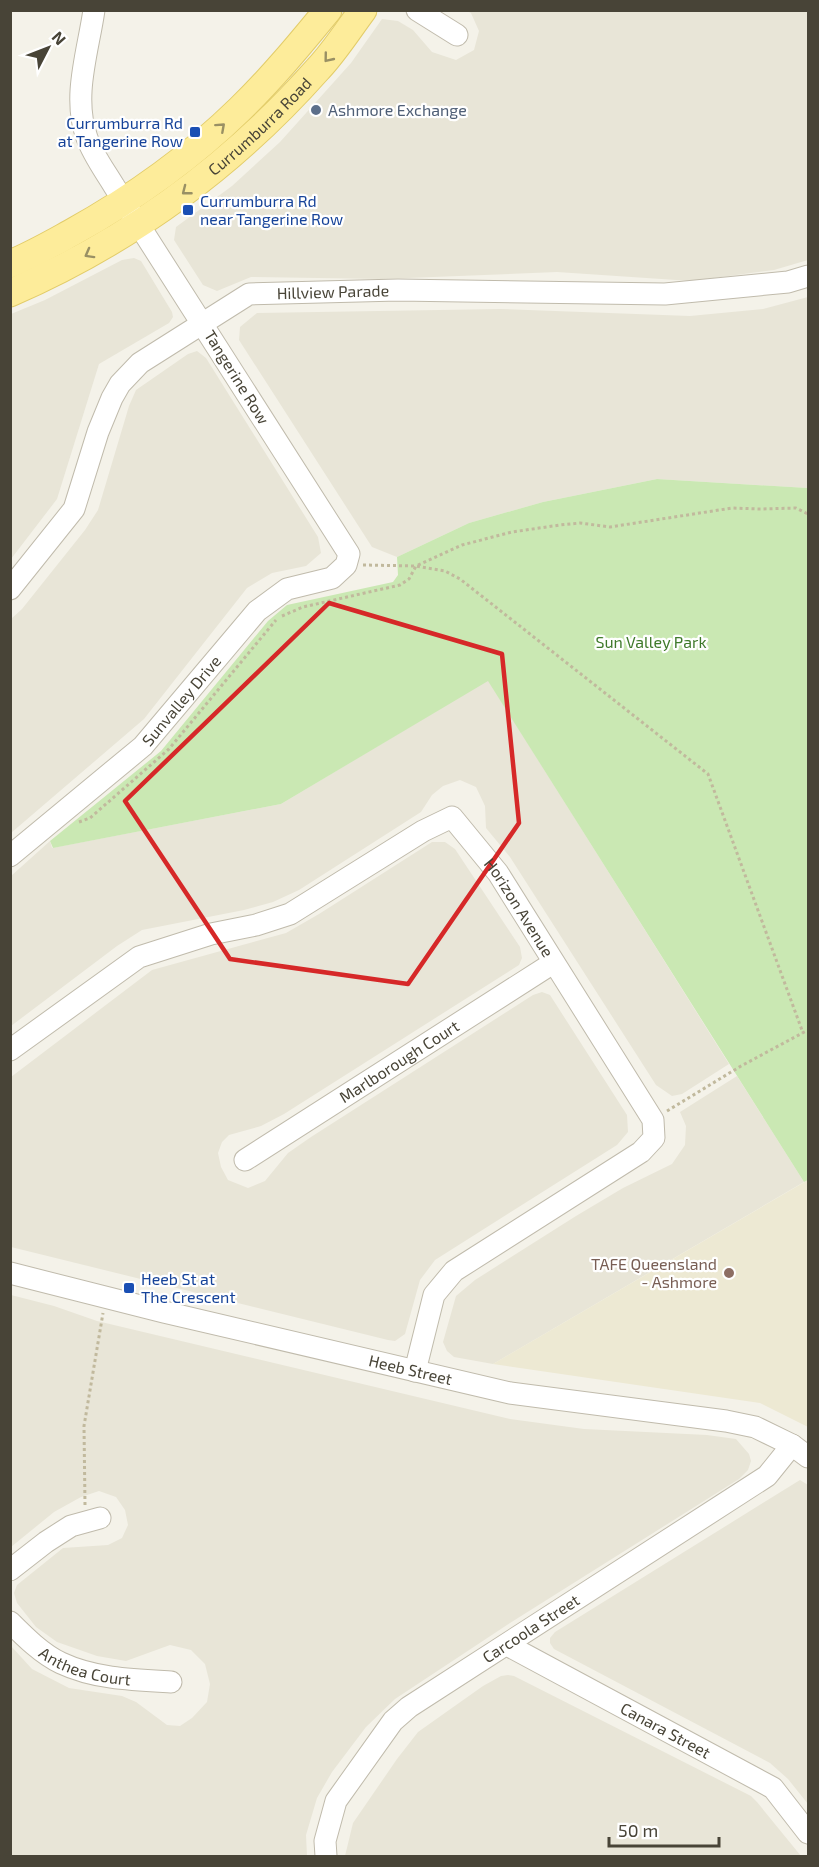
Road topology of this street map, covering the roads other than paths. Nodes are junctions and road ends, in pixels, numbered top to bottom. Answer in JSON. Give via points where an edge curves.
{"nodes":[{"id":1,"x":94,"y":10,"type":"edge"},
{"id":2,"x":328,"y":10,"type":"edge"},
{"id":3,"x":363,"y":10,"type":"edge"},
{"id":4,"x":417,"y":10,"type":"edge"},
{"id":5,"x":457,"y":35,"type":"dead end"},
{"id":6,"x":124,"y":201,"type":"junction"},
{"id":7,"x":139,"y":224,"type":"junction"},
{"id":8,"x":10,"y":264,"type":"edge"},
{"id":9,"x":808,"y":276,"type":"edge"},
{"id":10,"x":10,"y":292,"type":"edge"},
{"id":11,"x":203,"y":323,"type":"junction"},
{"id":12,"x":348,"y":559,"type":"joint"},
{"id":13,"x":10,"y":589,"type":"edge"},
{"id":14,"x":10,"y":856,"type":"edge"},
{"id":15,"x":553,"y":963,"type":"junction"},
{"id":16,"x":10,"y":1050,"type":"edge"},
{"id":17,"x":245,"y":1160,"type":"dead end"},
{"id":18,"x":10,"y":1273,"type":"edge"},
{"id":19,"x":415,"y":1371,"type":"junction"},
{"id":20,"x":800,"y":1451,"type":"edge"},
{"id":21,"x":100,"y":1518,"type":"road end"},
{"id":22,"x":10,"y":1570,"type":"edge"},
{"id":23,"x":10,"y":1622,"type":"edge"},
{"id":24,"x":507,"y":1645,"type":"junction"},
{"id":25,"x":171,"y":1682,"type":"dead end"},
{"id":26,"x":808,"y":1833,"type":"edge"},
{"id":27,"x":326,"y":1857,"type":"edge"}],
"edges":[{"from":1,"to":6,"type":"street","name":"Tangerine Row","via":[[81,112],[87,139]]},
{"from":6,"to":2,"type":"main road","name":"Currumburra Road","one_way":true,"via":[[226,122],[286,61]]},
{"from":3,"to":7,"type":"main road","name":"Currumburra Road","one_way":true,"via":[[319,68],[238,150]]},
{"from":4,"to":5,"type":"street"},
{"from":6,"to":7,"type":"street","name":"Tangerine Row"},
{"from":6,"to":8,"type":"main road","name":"Currumburra Road"},
{"from":7,"to":10,"type":"main road","name":"Currumburra Road","one_way":true,"via":[[52,274]]},
{"from":7,"to":11,"type":"street","name":"Tangerine Row"},
{"from":9,"to":11,"type":"street","name":"Hillview Parade","via":[[788,282],[665,294],[398,290],[249,294]]},
{"from":11,"to":12,"type":"street","name":"Tangerine Row"},
{"from":11,"to":13,"type":"street","name":"Hillview Parade","via":[[140,363],[120,384],[98,432],[74,509]]},
{"from":12,"to":14,"type":"street","name":"Sunvalley Drive","via":[[332,578],[287,589],[257,611],[143,746]]},
{"from":15,"to":16,"type":"street","name":"Horizon Avenue","via":[[498,873],[452,817],[423,831],[290,915],[139,957]]},
{"from":15,"to":17,"type":"street","name":"Marlborough Court"},
{"from":15,"to":19,"type":"street","name":"Horizon Avenue","via":[[653,1120],[654,1138],[641,1152],[454,1271],[434,1295]]},
{"from":18,"to":19,"type":"street","name":"Heeb Street"},
{"from":19,"to":20,"type":"street","name":"Heeb Street","via":[[510,1393],[755,1427]]},
{"from":20,"to":24,"type":"street","name":"Carcoola Street"},
{"from":21,"to":22,"type":"street","via":[[71,1526]]},
{"from":23,"to":25,"type":"street","name":"Anthea Court","via":[[40,1650],[61,1663],[105,1677]]},
{"from":24,"to":26,"type":"street","name":"Canara Street","via":[[773,1788]]},
{"from":24,"to":27,"type":"street","name":"Carcoola Street","via":[[393,1721],[336,1801],[325,1841]]}]}
